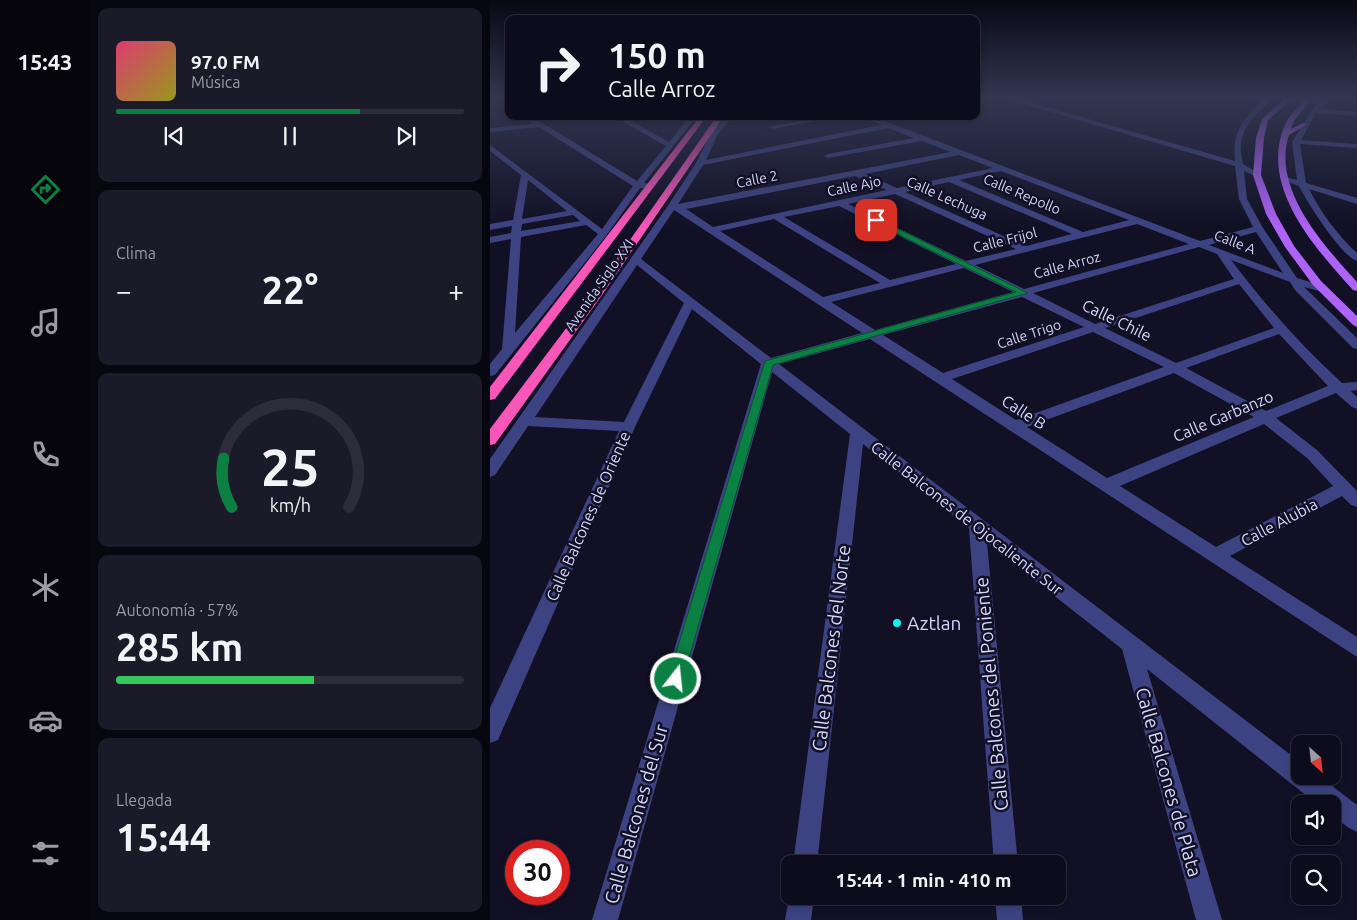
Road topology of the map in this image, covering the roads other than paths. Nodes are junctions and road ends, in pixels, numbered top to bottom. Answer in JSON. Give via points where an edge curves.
{"nodes":[{"id":1,"x":567,"y":142,"type":"edge"},
{"id":2,"x":663,"y":142,"type":"edge"},
{"id":3,"x":672,"y":142,"type":"edge"},
{"id":4,"x":684,"y":142,"type":"edge"},
{"id":5,"x":704,"y":142,"type":"edge"},
{"id":6,"x":711,"y":142,"type":"edge"},
{"id":7,"x":804,"y":142,"type":"edge"},
{"id":8,"x":815,"y":142,"type":"edge"},
{"id":9,"x":901,"y":142,"type":"edge"},
{"id":10,"x":932,"y":142,"type":"edge"},
{"id":11,"x":1161,"y":142,"type":"edge"},
{"id":12,"x":1238,"y":142,"type":"edge"},
{"id":13,"x":1260,"y":142,"type":"edge"},
{"id":14,"x":1282,"y":142,"type":"edge"},
{"id":15,"x":1296,"y":142,"type":"joint"},
{"id":16,"x":669,"y":145,"type":"junction"},
{"id":17,"x":1357,"y":146,"type":"edge"},
{"id":18,"x":490,"y":147,"type":"edge"},
{"id":19,"x":958,"y":152,"type":"junction"},
{"id":20,"x":828,"y":156,"type":"junction"},
{"id":21,"x":835,"y":162,"type":"dead end"},
{"id":22,"x":700,"y":163,"type":"junction"},
{"id":23,"x":1238,"y":164,"type":"junction"},
{"id":24,"x":1002,"y":169,"type":"junction"},
{"id":25,"x":848,"y":172,"type":"junction"},
{"id":26,"x":525,"y":174,"type":"junction"},
{"id":27,"x":1257,"y":175,"type":"junction"},
{"id":28,"x":1285,"y":179,"type":"junction"},
{"id":29,"x":951,"y":180,"type":"junction"},
{"id":30,"x":1302,"y":184,"type":"junction"},
{"id":31,"x":638,"y":186,"type":"junction"},
{"id":32,"x":650,"y":186,"type":"junction"},
{"id":33,"x":897,"y":191,"type":"junction"},
{"id":34,"x":1357,"y":200,"type":"edge"},
{"id":35,"x":840,"y":203,"type":"junction"},
{"id":36,"x":676,"y":206,"type":"junction"},
{"id":37,"x":575,"y":212,"type":"junction"},
{"id":38,"x":775,"y":216,"type":"junction"},
{"id":39,"x":1137,"y":221,"type":"junction"},
{"id":40,"x":588,"y":222,"type":"junction"},
{"id":41,"x":518,"y":223,"type":"junction"},
{"id":42,"x":490,"y":227,"type":"edge"},
{"id":43,"x":1258,"y":228,"type":"junction"},
{"id":44,"x":711,"y":230,"type":"junction"},
{"id":45,"x":603,"y":234,"type":"junction"},
{"id":46,"x":516,"y":235,"type":"junction"},
{"id":47,"x":1082,"y":235,"type":"junction"},
{"id":48,"x":490,"y":240,"type":"edge"},
{"id":49,"x":1200,"y":244,"type":"junction"},
{"id":50,"x":1025,"y":249,"type":"junction"},
{"id":51,"x":1220,"y":252,"type":"junction"},
{"id":52,"x":1357,"y":258,"type":"edge"},
{"id":53,"x":635,"y":259,"type":"junction"},
{"id":54,"x":588,"y":261,"type":"junction"},
{"id":55,"x":965,"y":264,"type":"junction"},
{"id":56,"x":1241,"y":280,"type":"junction"},
{"id":57,"x":1293,"y":280,"type":"junction"},
{"id":58,"x":889,"y":284,"type":"junction"},
{"id":59,"x":1357,"y":288,"type":"edge"},
{"id":60,"x":1323,"y":289,"type":"junction"},
{"id":61,"x":1023,"y":293,"type":"junction"},
{"id":62,"x":596,"y":296,"type":"junction"},
{"id":63,"x":821,"y":301,"type":"junction"},
{"id":64,"x":690,"y":302,"type":"junction"},
{"id":65,"x":600,"y":309,"type":"junction"},
{"id":66,"x":1357,"y":323,"type":"edge"},
{"id":67,"x":1096,"y":328,"type":"junction"},
{"id":68,"x":1282,"y":329,"type":"junction"},
{"id":69,"x":872,"y":334,"type":"junction"},
{"id":70,"x":1357,"y":345,"type":"edge"},
{"id":71,"x":508,"y":350,"type":"junction"},
{"id":72,"x":768,"y":363,"type":"junction"},
{"id":73,"x":1176,"y":368,"type":"junction"},
{"id":74,"x":490,"y":372,"type":"edge"},
{"id":75,"x":941,"y":378,"type":"junction"},
{"id":76,"x":1357,"y":386,"type":"edge"},
{"id":77,"x":1339,"y":388,"type":"junction"},
{"id":78,"x":490,"y":396,"type":"edge"},
{"id":79,"x":1357,"y":404,"type":"edge"},
{"id":80,"x":1265,"y":417,"type":"junction"},
{"id":81,"x":523,"y":422,"type":"junction"},
{"id":82,"x":628,"y":426,"type":"junction"},
{"id":83,"x":1014,"y":426,"type":"junction"},
{"id":84,"x":857,"y":432,"type":"junction"},
{"id":85,"x":490,"y":440,"type":"edge"},
{"id":86,"x":490,"y":471,"type":"edge"},
{"id":87,"x":1106,"y":485,"type":"junction"},
{"id":88,"x":1343,"y":488,"type":"junction"},
{"id":89,"x":1357,"y":501,"type":"edge"},
{"id":90,"x":977,"y":525,"type":"junction"},
{"id":91,"x":1215,"y":556,"type":"junction"},
{"id":92,"x":1130,"y":644,"type":"junction"},
{"id":93,"x":1357,"y":648,"type":"edge"},
{"id":94,"x":490,"y":732,"type":"edge"},
{"id":95,"x":1291,"y":769,"type":"edge"},
{"id":96,"x":1312,"y":785,"type":"edge"},
{"id":97,"x":1357,"y":820,"type":"edge"},
{"id":98,"x":806,"y":855,"type":"edge"},
{"id":99,"x":1005,"y":855,"type":"edge"},
{"id":100,"x":800,"y":905,"type":"edge"},
{"id":101,"x":1009,"y":905,"type":"edge"},
{"id":102,"x":605,"y":920,"type":"edge"},
{"id":103,"x":798,"y":920,"type":"edge"},
{"id":104,"x":1010,"y":920,"type":"edge"},
{"id":105,"x":1209,"y":920,"type":"edge"}],
"edges":[{"from":1,"to":31,"type":"street"},
{"from":2,"to":16,"type":"street"},
{"from":3,"to":16,"type":"street","name":"Avenida Siglo XXI"},
{"from":4,"to":32,"type":"highway","name":"Avenida Siglo XXI"},
{"from":5,"to":62,"type":"highway","name":"Avenida Siglo XXI"},
{"from":6,"to":22,"type":"street","name":"Avenida Siglo XXI"},
{"from":7,"to":22,"type":"street"},
{"from":8,"to":20,"type":"street"},
{"from":9,"to":20,"type":"street"},
{"from":10,"to":19,"type":"street","name":"Calle A"},
{"from":11,"to":23,"type":"street"},
{"from":12,"to":23,"type":"street"},
{"from":13,"to":27,"type":"main road"},
{"from":14,"to":28,"type":"main road"},
{"from":15,"to":17,"type":"street"},
{"from":15,"to":30,"type":"street"},
{"from":16,"to":31,"type":"street","name":"Avenida Siglo XXI"},
{"from":18,"to":26,"type":"street"},
{"from":19,"to":24,"type":"street","name":"Calle A"},
{"from":19,"to":25,"type":"street","name":"Calle 2"},
{"from":20,"to":21,"type":"street"},
{"from":22,"to":36,"type":"street","name":"Avenida Siglo XXI"},
{"from":23,"to":27,"type":"street"},
{"from":23,"to":43,"type":"street","via":[[1243,200]]},
{"from":24,"to":29,"type":"street","name":"Calle Ajo"},
{"from":24,"to":39,"type":"street","name":"Calle A"},
{"from":25,"to":33,"type":"street","name":"Calle Lechuga"},
{"from":25,"to":36,"type":"street","name":"Calle 2"},
{"from":26,"to":37,"type":"street"},
{"from":26,"to":41,"type":"street"},
{"from":27,"to":60,"type":"main road","via":[[1271,214],[1290,246]]},
{"from":28,"to":30,"type":"street"},
{"from":28,"to":59,"type":"main road","via":[[1300,219],[1324,254]]},
{"from":29,"to":33,"type":"street","name":"Calle Ajo"},
{"from":29,"to":47,"type":"street","name":"Calle Repollo"},
{"from":30,"to":34,"type":"street"},
{"from":30,"to":52,"type":"street","via":[[1320,216]]},
{"from":31,"to":32,"type":"street"},
{"from":31,"to":45,"type":"street","name":"Avenida Siglo XXI"},
{"from":32,"to":54,"type":"highway","name":"Avenida Siglo XXI"},
{"from":33,"to":35,"type":"street","name":"Calle Ajo"},
{"from":33,"to":50,"type":"street","name":"Calle Lechuga"},
{"from":35,"to":38,"type":"street","name":"Calle Ajo"},
{"from":35,"to":55,"type":"street","name":"Calle Chile"},
{"from":36,"to":44,"type":"street","name":"Calle B"},
{"from":36,"to":53,"type":"street","name":"Avenida Siglo XXI"},
{"from":37,"to":40,"type":"street"},
{"from":37,"to":41,"type":"street"},
{"from":38,"to":44,"type":"street","name":"Calle Ajo"},
{"from":38,"to":58,"type":"street"},
{"from":39,"to":47,"type":"street","name":"Calle Frijol"},
{"from":39,"to":49,"type":"street","name":"Calle A"},
{"from":40,"to":45,"type":"street"},
{"from":40,"to":46,"type":"street"},
{"from":41,"to":42,"type":"street"},
{"from":41,"to":46,"type":"street"},
{"from":43,"to":49,"type":"street","name":"Calle Arroz"},
{"from":43,"to":57,"type":"street"},
{"from":44,"to":63,"type":"street","name":"Calle B"},
{"from":45,"to":54,"type":"street","name":"Avenida Siglo XXI"},
{"from":46,"to":48,"type":"street"},
{"from":46,"to":71,"type":"street"},
{"from":47,"to":50,"type":"street","name":"Calle Frijol"},
{"from":49,"to":51,"type":"street","name":"Calle A"},
{"from":49,"to":61,"type":"street","name":"Calle Arroz"},
{"from":50,"to":55,"type":"street","name":"Calle Frijol"},
{"from":51,"to":56,"type":"street"},
{"from":51,"to":57,"type":"street","name":"Calle A"},
{"from":53,"to":64,"type":"street","name":"Calle Balcones de Ojocaliente Sur"},
{"from":53,"to":65,"type":"street","name":"Avenida Siglo XXI"},
{"from":54,"to":71,"type":"street","name":"Avenida Siglo XXI"},
{"from":54,"to":78,"type":"highway","name":"Avenida Siglo XXI"},
{"from":55,"to":58,"type":"street","name":"Calle Frijol"},
{"from":55,"to":61,"type":"street","name":"Calle Chile"},
{"from":56,"to":67,"type":"street","name":"Calle Trigo"},
{"from":56,"to":68,"type":"street"},
{"from":57,"to":60,"type":"street","name":"Calle A"},
{"from":57,"to":70,"type":"street"},
{"from":58,"to":63,"type":"street","name":"Calle Frijol"},
{"from":60,"to":66,"type":"main road"},
{"from":61,"to":67,"type":"street","name":"Calle Chile"},
{"from":61,"to":69,"type":"street","name":"Calle Arroz"},
{"from":62,"to":65,"type":"highway"},
{"from":62,"to":85,"type":"highway","name":"Avenida Siglo XXI"},
{"from":63,"to":69,"type":"street","name":"Calle B"},
{"from":64,"to":72,"type":"street","name":"Calle Balcones de Ojocaliente Sur"},
{"from":64,"to":82,"type":"street","name":"Calle Balcones de Oriente"},
{"from":65,"to":81,"type":"street","name":"Avenida Siglo XXI"},
{"from":67,"to":73,"type":"street","name":"Calle Chile"},
{"from":67,"to":75,"type":"street","name":"Calle Trigo"},
{"from":68,"to":73,"type":"street"},
{"from":68,"to":77,"type":"street"},
{"from":69,"to":72,"type":"street","name":"Calle Arroz"},
{"from":69,"to":75,"type":"street","name":"Calle B"},
{"from":71,"to":74,"type":"street","name":"Avenida Siglo XXI"},
{"from":72,"to":84,"type":"street","name":"Calle Balcones de Ojocaliente Sur"},
{"from":72,"to":102,"type":"street","name":"Calle Balcones del Sur"},
{"from":73,"to":80,"type":"street","name":"Calle Chile"},
{"from":73,"to":83,"type":"street"},
{"from":75,"to":83,"type":"street","name":"Calle B"},
{"from":76,"to":77,"type":"street","name":"Calle Garbanzo"},
{"from":77,"to":79,"type":"street"},
{"from":77,"to":80,"type":"street","name":"Calle Garbanzo"},
{"from":80,"to":87,"type":"street","name":"Calle Garbanzo"},
{"from":80,"to":88,"type":"street","name":"Calle Chile","via":[[1312,454]]},
{"from":81,"to":82,"type":"street"},
{"from":81,"to":86,"type":"street","name":"Avenida Siglo XXI"},
{"from":82,"to":94,"type":"street","name":"Calle Balcones de Oriente"},
{"from":83,"to":87,"type":"street","name":"Calle B"},
{"from":84,"to":90,"type":"street","name":"Calle Balcones de Ojocaliente Sur"},
{"from":84,"to":98,"type":"street","name":"Calle Balcones del Norte"},
{"from":87,"to":91,"type":"street","name":"Calle B"},
{"from":88,"to":89,"type":"street","name":"Calle Chile"},
{"from":88,"to":91,"type":"street","name":"Calle Alubia"},
{"from":90,"to":92,"type":"street","name":"Calle Balcones de Ojocaliente Sur"},
{"from":90,"to":99,"type":"street","name":"Calle Balcones del Poniente"},
{"from":91,"to":93,"type":"street","name":"Calle B"},
{"from":92,"to":95,"type":"street","name":"Calle Balcones de Ojocaliente Sur"},
{"from":92,"to":105,"type":"street","name":"Calle Balcones de Plata"},
{"from":96,"to":97,"type":"street","name":"Calle Balcones de Ojocaliente Sur"},
{"from":100,"to":103,"type":"street"},
{"from":101,"to":104,"type":"street"}]}
